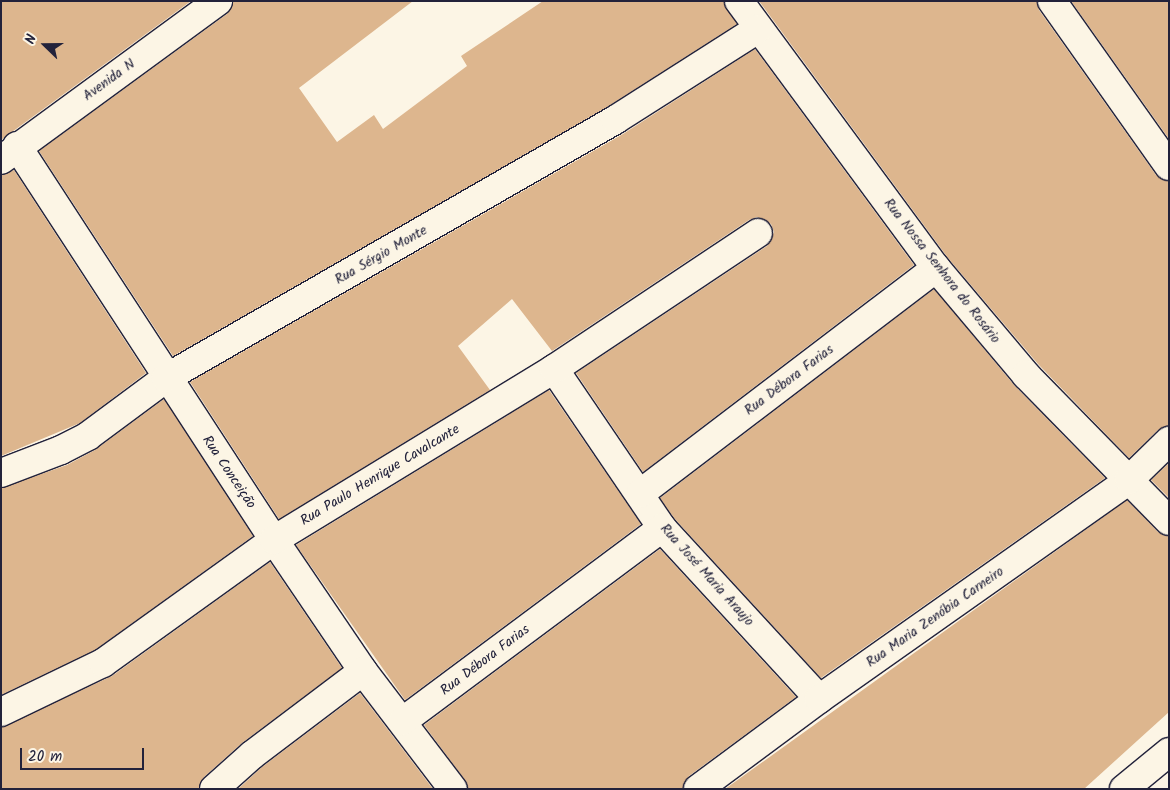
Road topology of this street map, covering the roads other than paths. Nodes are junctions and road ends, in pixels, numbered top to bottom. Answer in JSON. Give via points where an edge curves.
{"nodes":[{"id":1,"x":218,"y":1,"type":"edge"},
{"id":2,"x":739,"y":1,"type":"edge"},
{"id":3,"x":1052,"y":1,"type":"edge"},
{"id":4,"x":758,"y":29,"type":"junction"},
{"id":5,"x":9,"y":153,"type":"edge"},
{"id":6,"x":1169,"y":166,"type":"edge"},
{"id":7,"x":758,"y":233,"type":"dead end"},
{"id":8,"x":936,"y":268,"type":"junction"},
{"id":9,"x":554,"y":369,"type":"junction"},
{"id":10,"x":166,"y":378,"type":"junction"},
{"id":11,"x":1169,"y":441,"type":"edge"},
{"id":12,"x":1,"y":473,"type":"edge"},
{"id":13,"x":1129,"y":480,"type":"junction"},
{"id":14,"x":641,"y":493,"type":"junction"},
{"id":15,"x":1169,"y":521,"type":"edge"},
{"id":16,"x":662,"y":528,"type":"junction"},
{"id":17,"x":274,"y":540,"type":"junction"},
{"id":18,"x":363,"y":671,"type":"junction"},
{"id":19,"x":819,"y":699,"type":"junction"},
{"id":20,"x":1,"y":712,"type":"edge"},
{"id":21,"x":403,"y":721,"type":"junction"},
{"id":22,"x":1169,"y":752,"type":"edge"},
{"id":23,"x":214,"y":789,"type":"edge"},
{"id":24,"x":453,"y":789,"type":"edge"},
{"id":25,"x":698,"y":789,"type":"edge"},
{"id":26,"x":1124,"y":789,"type":"edge"}],
"edges":[{"from":1,"to":5,"type":"street","name":"Avenida N"},
{"from":2,"to":4,"type":"street","name":"Rua Nossa Senhora do Rosário"},
{"from":3,"to":6,"type":"street"},
{"from":4,"to":8,"type":"street","name":"Rua Nossa Senhora do Rosário"},
{"from":4,"to":10,"type":"street","name":"Rua Sérgio Monte","via":[[615,120]]},
{"from":5,"to":10,"type":"street","name":"Rua Conceição"},
{"from":7,"to":9,"type":"street","name":"Rua Paulo Henrique Cavalcante"},
{"from":8,"to":13,"type":"street","name":"Rua Nossa Senhora do Rosário","via":[[1026,375]]},
{"from":8,"to":14,"type":"street","name":"Rua Débora Farias"},
{"from":9,"to":14,"type":"street","name":"Rua José Maria Araujo"},
{"from":9,"to":17,"type":"street","name":"Rua Paulo Henrique Cavalcante"},
{"from":10,"to":12,"type":"street","name":"Rua Sérgio Monte","via":[[88,436]]},
{"from":10,"to":17,"type":"street","name":"Rua Conceição"},
{"from":11,"to":13,"type":"street","name":"Rua Maria Zenóbia Carneiro"},
{"from":13,"to":15,"type":"street","name":"Rua Nossa Senhora do Rosário"},
{"from":13,"to":19,"type":"street","name":"Rua Maria Zenóbia Carneiro"},
{"from":14,"to":16,"type":"street","name":"Rua José Maria Araujo"},
{"from":16,"to":19,"type":"street","name":"Rua José Maria Araujo"},
{"from":16,"to":21,"type":"street","name":"Rua Débora Farias"},
{"from":17,"to":18,"type":"street","name":"Rua Conceição"},
{"from":17,"to":20,"type":"street","name":"Rua Paulo Henrique Cavalcante","via":[[103,663]]},
{"from":18,"to":21,"type":"street","name":"Rua Conceição"},
{"from":18,"to":23,"type":"street"},
{"from":19,"to":25,"type":"street","name":"Rua Maria Zenóbia Carneiro"},
{"from":21,"to":24,"type":"street","name":"Rua Conceição"},
{"from":22,"to":26,"type":"street"}]}
